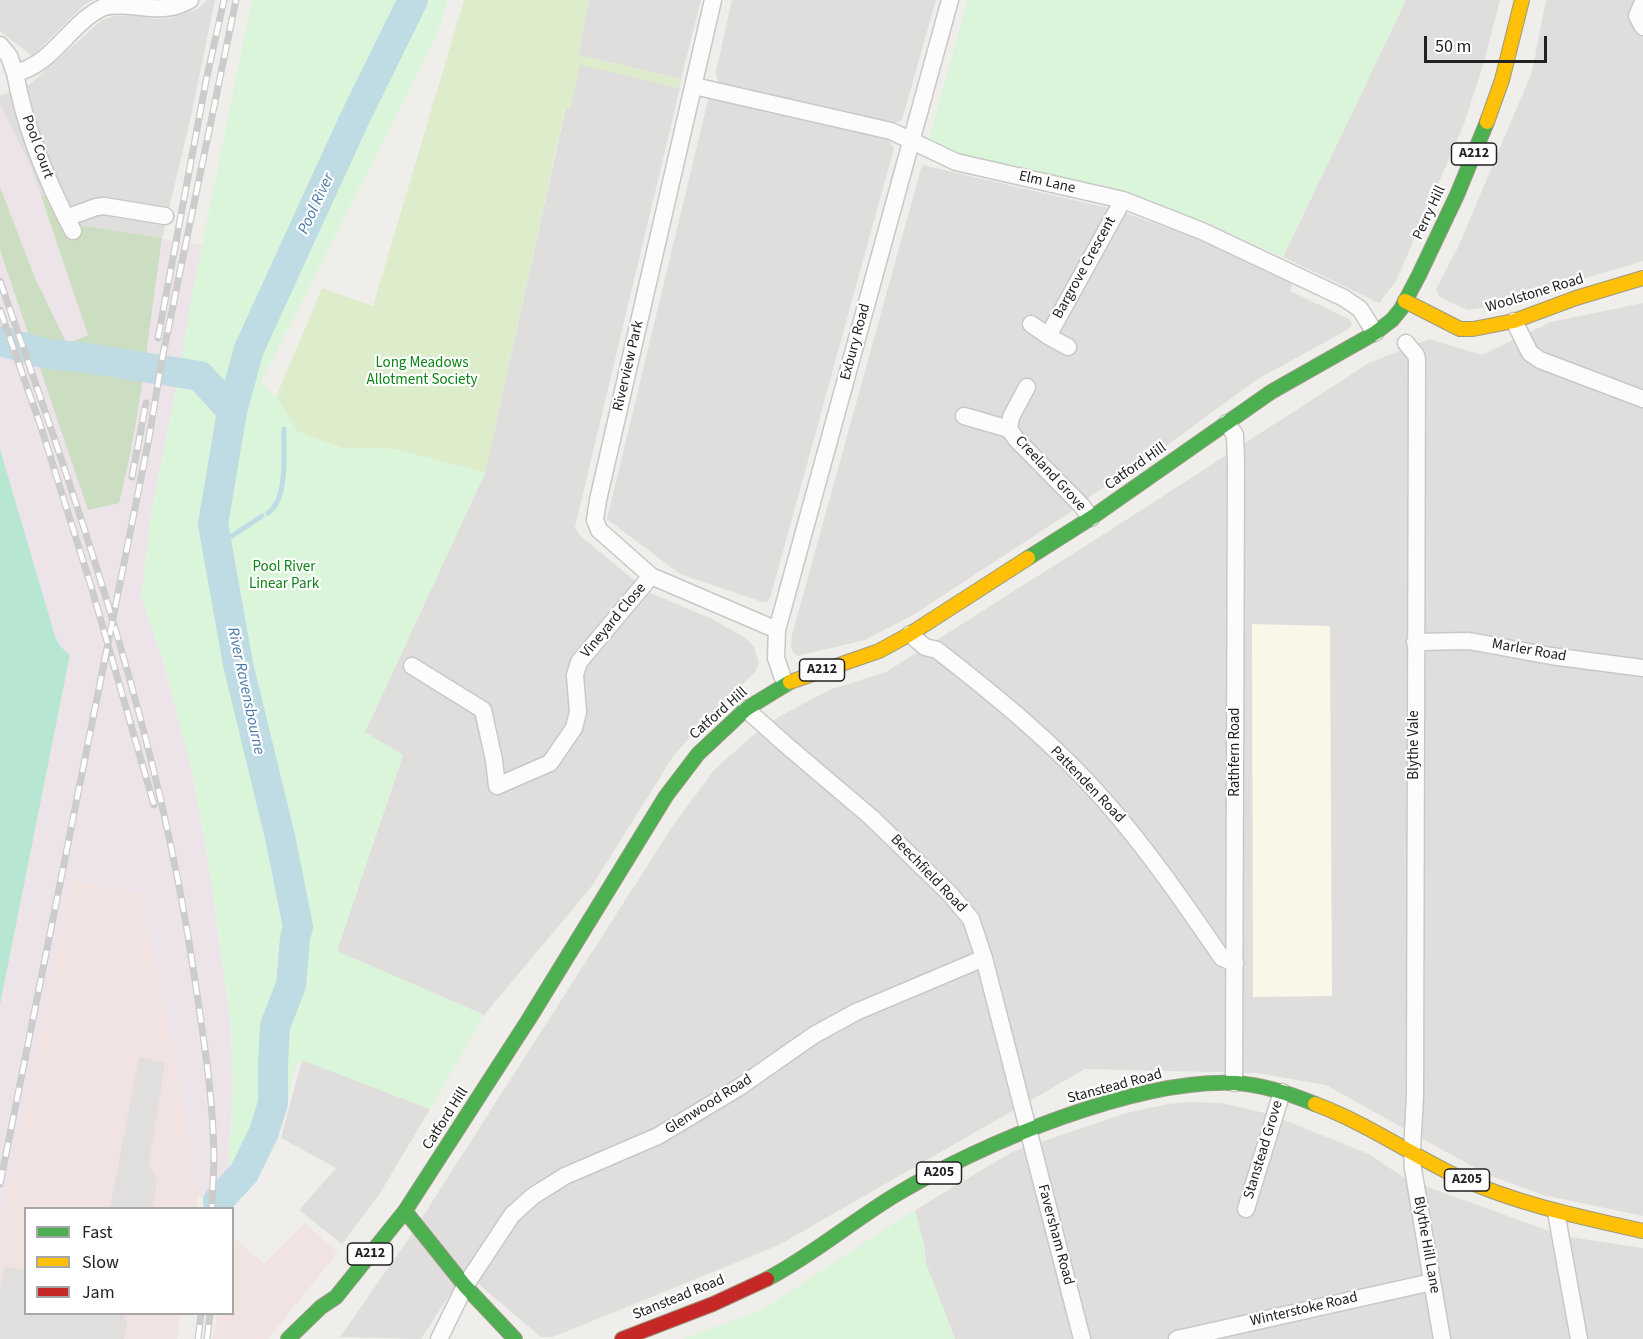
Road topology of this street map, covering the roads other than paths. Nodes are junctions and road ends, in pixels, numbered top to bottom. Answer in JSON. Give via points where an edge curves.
{"nodes":[{"id":1,"x":190,"y":0,"type":"edge"},
{"id":2,"x":713,"y":0,"type":"edge"},
{"id":3,"x":950,"y":0,"type":"edge"},
{"id":4,"x":1522,"y":0,"type":"edge"},
{"id":5,"x":1643,"y":2,"type":"edge"},
{"id":6,"x":1643,"y":27,"type":"edge"},
{"id":7,"x":0,"y":45,"type":"edge"},
{"id":8,"x":15,"y":73,"type":"junction"},
{"id":9,"x":694,"y":86,"type":"junction"},
{"id":10,"x":911,"y":142,"type":"junction"},
{"id":11,"x":1123,"y":200,"type":"junction"},
{"id":12,"x":165,"y":216,"type":"dead end"},
{"id":13,"x":1643,"y":278,"type":"edge"},
{"id":14,"x":1405,"y":301,"type":"junction"},
{"id":15,"x":1514,"y":321,"type":"junction"},
{"id":16,"x":1030,"y":324,"type":"dead end"},
{"id":17,"x":1375,"y":333,"type":"junction"},
{"id":18,"x":1048,"y":336,"type":"junction"},
{"id":19,"x":1406,"y":343,"type":"dead end"},
{"id":20,"x":1068,"y":347,"type":"dead end"},
{"id":21,"x":1028,"y":387,"type":"dead end"},
{"id":22,"x":1643,"y":399,"type":"edge"},
{"id":23,"x":964,"y":416,"type":"dead end"},
{"id":24,"x":1227,"y":423,"type":"junction"},
{"id":25,"x":1009,"y":429,"type":"junction"},
{"id":26,"x":1091,"y":518,"type":"junction"},
{"id":27,"x":651,"y":576,"type":"junction"},
{"id":28,"x":777,"y":630,"type":"junction"},
{"id":29,"x":910,"y":634,"type":"junction"},
{"id":30,"x":1415,"y":642,"type":"junction"},
{"id":31,"x":412,"y":666,"type":"dead end"},
{"id":32,"x":1643,"y":668,"type":"edge"},
{"id":33,"x":785,"y":684,"type":"junction"},
{"id":34,"x":746,"y":709,"type":"junction"},
{"id":35,"x":984,"y":958,"type":"junction"},
{"id":36,"x":1235,"y":963,"type":"junction"},
{"id":37,"x":1234,"y":1083,"type":"junction"},
{"id":38,"x":1282,"y":1092,"type":"junction"},
{"id":39,"x":1028,"y":1130,"type":"junction"},
{"id":40,"x":1412,"y":1150,"type":"junction"},
{"id":41,"x":1246,"y":1209,"type":"dead end"},
{"id":42,"x":405,"y":1211,"type":"junction"},
{"id":43,"x":1556,"y":1212,"type":"junction"},
{"id":44,"x":1643,"y":1231,"type":"edge"},
{"id":45,"x":1432,"y":1282,"type":"junction"},
{"id":46,"x":465,"y":1286,"type":"junction"},
{"id":47,"x":336,"y":1298,"type":"junction"},
{"id":48,"x":328,"y":1320,"type":"dead end"},
{"id":49,"x":288,"y":1339,"type":"edge"},
{"id":50,"x":439,"y":1339,"type":"edge"},
{"id":51,"x":515,"y":1339,"type":"edge"},
{"id":52,"x":622,"y":1339,"type":"edge"},
{"id":53,"x":1082,"y":1339,"type":"edge"},
{"id":54,"x":1177,"y":1339,"type":"edge"},
{"id":55,"x":1442,"y":1339,"type":"edge"},
{"id":56,"x":1579,"y":1339,"type":"edge"}],
"edges":[{"from":1,"to":8,"type":"street","via":[[167,8],[119,3],[100,9],[38,64]]},
{"from":2,"to":9,"type":"street","name":"Riverview Park"},
{"from":3,"to":10,"type":"street","name":"Exbury Road"},
{"from":4,"to":14,"type":"main road","name":"Perry Hill","number":"A212","via":[[1502,80],[1481,139]]},
{"from":5,"to":6,"type":"street","via":[[1637,16]]},
{"from":7,"to":8,"type":"street","name":"Pool Court"},
{"from":8,"to":12,"type":"street","name":"Pool Court","via":[[27,122],[69,225],[104,206]]},
{"from":9,"to":10,"type":"street","name":"Elm Lane","via":[[891,131]]},
{"from":9,"to":27,"type":"street","name":"Riverview Park","via":[[595,512],[599,530]]},
{"from":10,"to":11,"type":"street","name":"Elm Lane","via":[[956,162]]},
{"from":10,"to":28,"type":"street","name":"Exbury Road"},
{"from":11,"to":17,"type":"street","name":"Elm Lane","via":[[1202,231],[1344,298],[1360,309]]},
{"from":11,"to":18,"type":"street","name":"Bargrove Crescent"},
{"from":13,"to":15,"type":"main road","name":"Woolstone Road"},
{"from":14,"to":15,"type":"main road","name":"Woolstone Road","via":[[1460,329]]},
{"from":14,"to":17,"type":"main road","name":"Catford Hill","number":"A212","via":[[1392,320]]},
{"from":15,"to":22,"type":"street","via":[[1530,353],[1540,360]]},
{"from":16,"to":18,"type":"street","name":"Bargrove Crescent"},
{"from":17,"to":24,"type":"main road","name":"Catford Hill","number":"A212","via":[[1271,392]]},
{"from":18,"to":20,"type":"street","name":"Bargrove Crescent"},
{"from":19,"to":30,"type":"street","name":"Blythe Vale","via":[[1417,360]]},
{"from":21,"to":25,"type":"street","name":"Creeland Grove","via":[[1011,417]]},
{"from":23,"to":25,"type":"street","name":"Creeland Grove"},
{"from":24,"to":26,"type":"main road","name":"Catford Hill","number":"A212"},
{"from":24,"to":36,"type":"street","name":"Rathfern Road","via":[[1235,435],[1236,462]]},
{"from":25,"to":26,"type":"street","name":"Creeland Grove"},
{"from":26,"to":29,"type":"main road","name":"Catford Hill","number":"A212"},
{"from":27,"to":28,"type":"street","name":"Riverview Park"},
{"from":27,"to":31,"type":"street","name":"Vineyard Close","via":[[579,662],[575,675],[578,712],[574,728],[550,763],[497,786],[483,710]]},
{"from":28,"to":33,"type":"street","name":"Exbury Road","via":[[776,658]]},
{"from":29,"to":33,"type":"main road","name":"Catford Hill","number":"A212","via":[[879,651]]},
{"from":29,"to":36,"type":"street","name":"Pattenden Road","via":[[1004,702],[1103,799],[1147,851],[1222,958]]},
{"from":30,"to":32,"type":"street","name":"Marler Road","via":[[1469,641]]},
{"from":30,"to":40,"type":"street","name":"Blythe Vale"},
{"from":33,"to":34,"type":"main road","name":"Catford Hill","number":"A212"},
{"from":34,"to":35,"type":"street","name":"Beechfield Road","via":[[872,818],[950,894],[972,919]]},
{"from":34,"to":42,"type":"main road","name":"Catford Hill","number":"A212","via":[[698,754],[666,796],[517,1039]]},
{"from":35,"to":39,"type":"street","name":"Beechfield Road"},
{"from":35,"to":46,"type":"street","name":"Glenwood Road","via":[[856,1012],[658,1136],[565,1176],[533,1196],[512,1215]]},
{"from":36,"to":37,"type":"street","name":"Rathfern Road"},
{"from":37,"to":38,"type":"main road","name":"Stanstead Road","number":"A205"},
{"from":37,"to":39,"type":"main road","name":"Stanstead Road","number":"A205","via":[[1165,1089]]},
{"from":38,"to":40,"type":"main road","name":"Stanstead Road","number":"A205","via":[[1338,1113]]},
{"from":38,"to":41,"type":"street","name":"Stanstead Grove"},
{"from":39,"to":52,"type":"main road","name":"Stanstead Road","number":"A205","via":[[909,1187],[799,1261],[713,1305]]},
{"from":39,"to":53,"type":"street","name":"Faversham Road"},
{"from":40,"to":43,"type":"main road","name":"Stanstead Road","number":"A205","via":[[1458,1176]]},
{"from":40,"to":45,"type":"street","name":"Blythe Hill Lane"},
{"from":42,"to":46,"type":"main road"},
{"from":42,"to":47,"type":"main road","name":"Catford Hill","number":"A212"},
{"from":43,"to":44,"type":"main road","name":"Stanstead Road","number":"A205"},
{"from":43,"to":56,"type":"street"},
{"from":45,"to":54,"type":"street","name":"Winterstoke Road"},
{"from":45,"to":55,"type":"street","name":"Blythe Hill Lane"},
{"from":46,"to":50,"type":"street","name":"Glenwood Road"},
{"from":46,"to":51,"type":"main road"},
{"from":47,"to":48,"type":"main road","name":"Catford Hill","number":"A212"},
{"from":47,"to":49,"type":"main road","name":"Catford Hill","number":"A212"}]}
